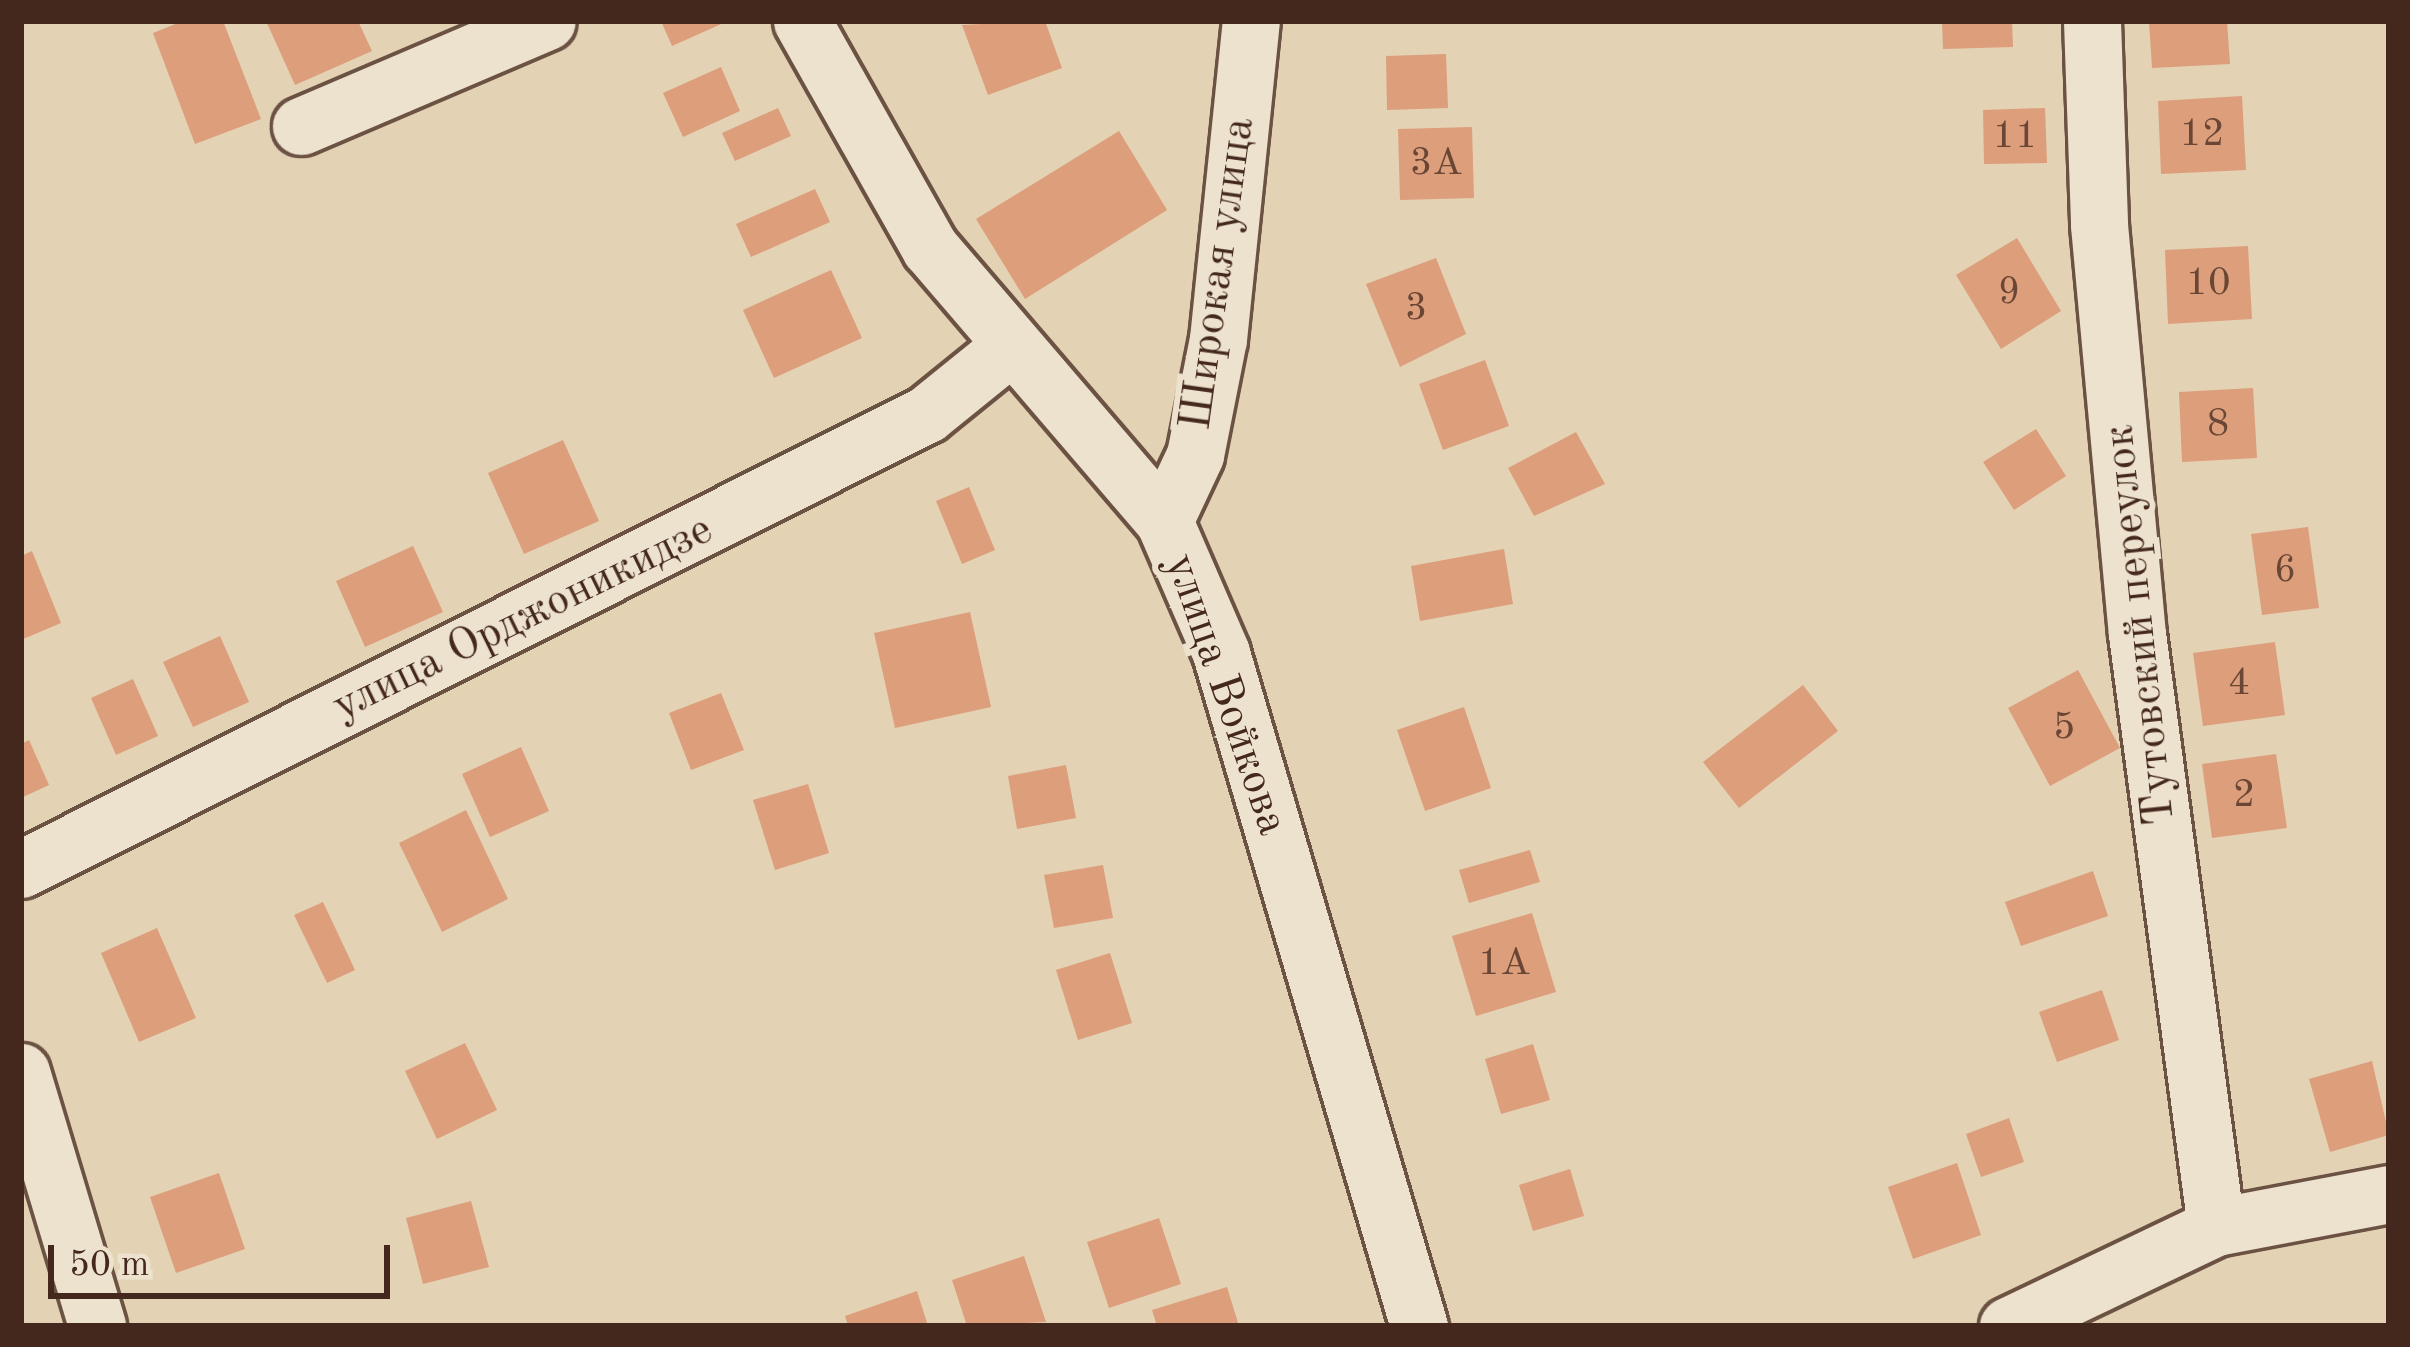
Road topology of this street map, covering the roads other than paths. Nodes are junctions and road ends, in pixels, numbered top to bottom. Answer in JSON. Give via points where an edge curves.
{"nodes":[{"id":1,"x":547,"y":21,"type":"edge"},
{"id":2,"x":802,"y":21,"type":"edge"},
{"id":3,"x":1251,"y":21,"type":"edge"},
{"id":4,"x":2092,"y":21,"type":"edge"},
{"id":5,"x":301,"y":126,"type":"dead end"},
{"id":6,"x":1011,"y":346,"type":"junction"},
{"id":7,"x":1163,"y":521,"type":"junction"},
{"id":8,"x":21,"y":869,"type":"edge"},
{"id":9,"x":21,"y":1072,"type":"edge"},
{"id":10,"x":2389,"y":1193,"type":"edge"},
{"id":11,"x":2216,"y":1227,"type":"junction"},
{"id":12,"x":97,"y":1326,"type":"edge"},
{"id":13,"x":1419,"y":1326,"type":"edge"},
{"id":14,"x":2008,"y":1326,"type":"edge"}],
"edges":[{"from":1,"to":5,"type":"street"},
{"from":2,"to":6,"type":"street","name":"улица Войкова","via":[[929,248]]},
{"from":3,"to":7,"type":"street","name":"Широкая улица","via":[[1218,339],[1195,455]]},
{"from":4,"to":11,"type":"street","name":"Тутовский переулок","via":[[2099,225],[2137,634]]},
{"from":6,"to":7,"type":"street","name":"улица Войкова"},
{"from":6,"to":8,"type":"street","name":"улица Орджоникидзе","via":[[927,414]]},
{"from":7,"to":13,"type":"street","name":"улица Войкова","via":[[1220,652]]},
{"from":9,"to":12,"type":"street"},
{"from":10,"to":11,"type":"street"},
{"from":11,"to":14,"type":"street"}]}
